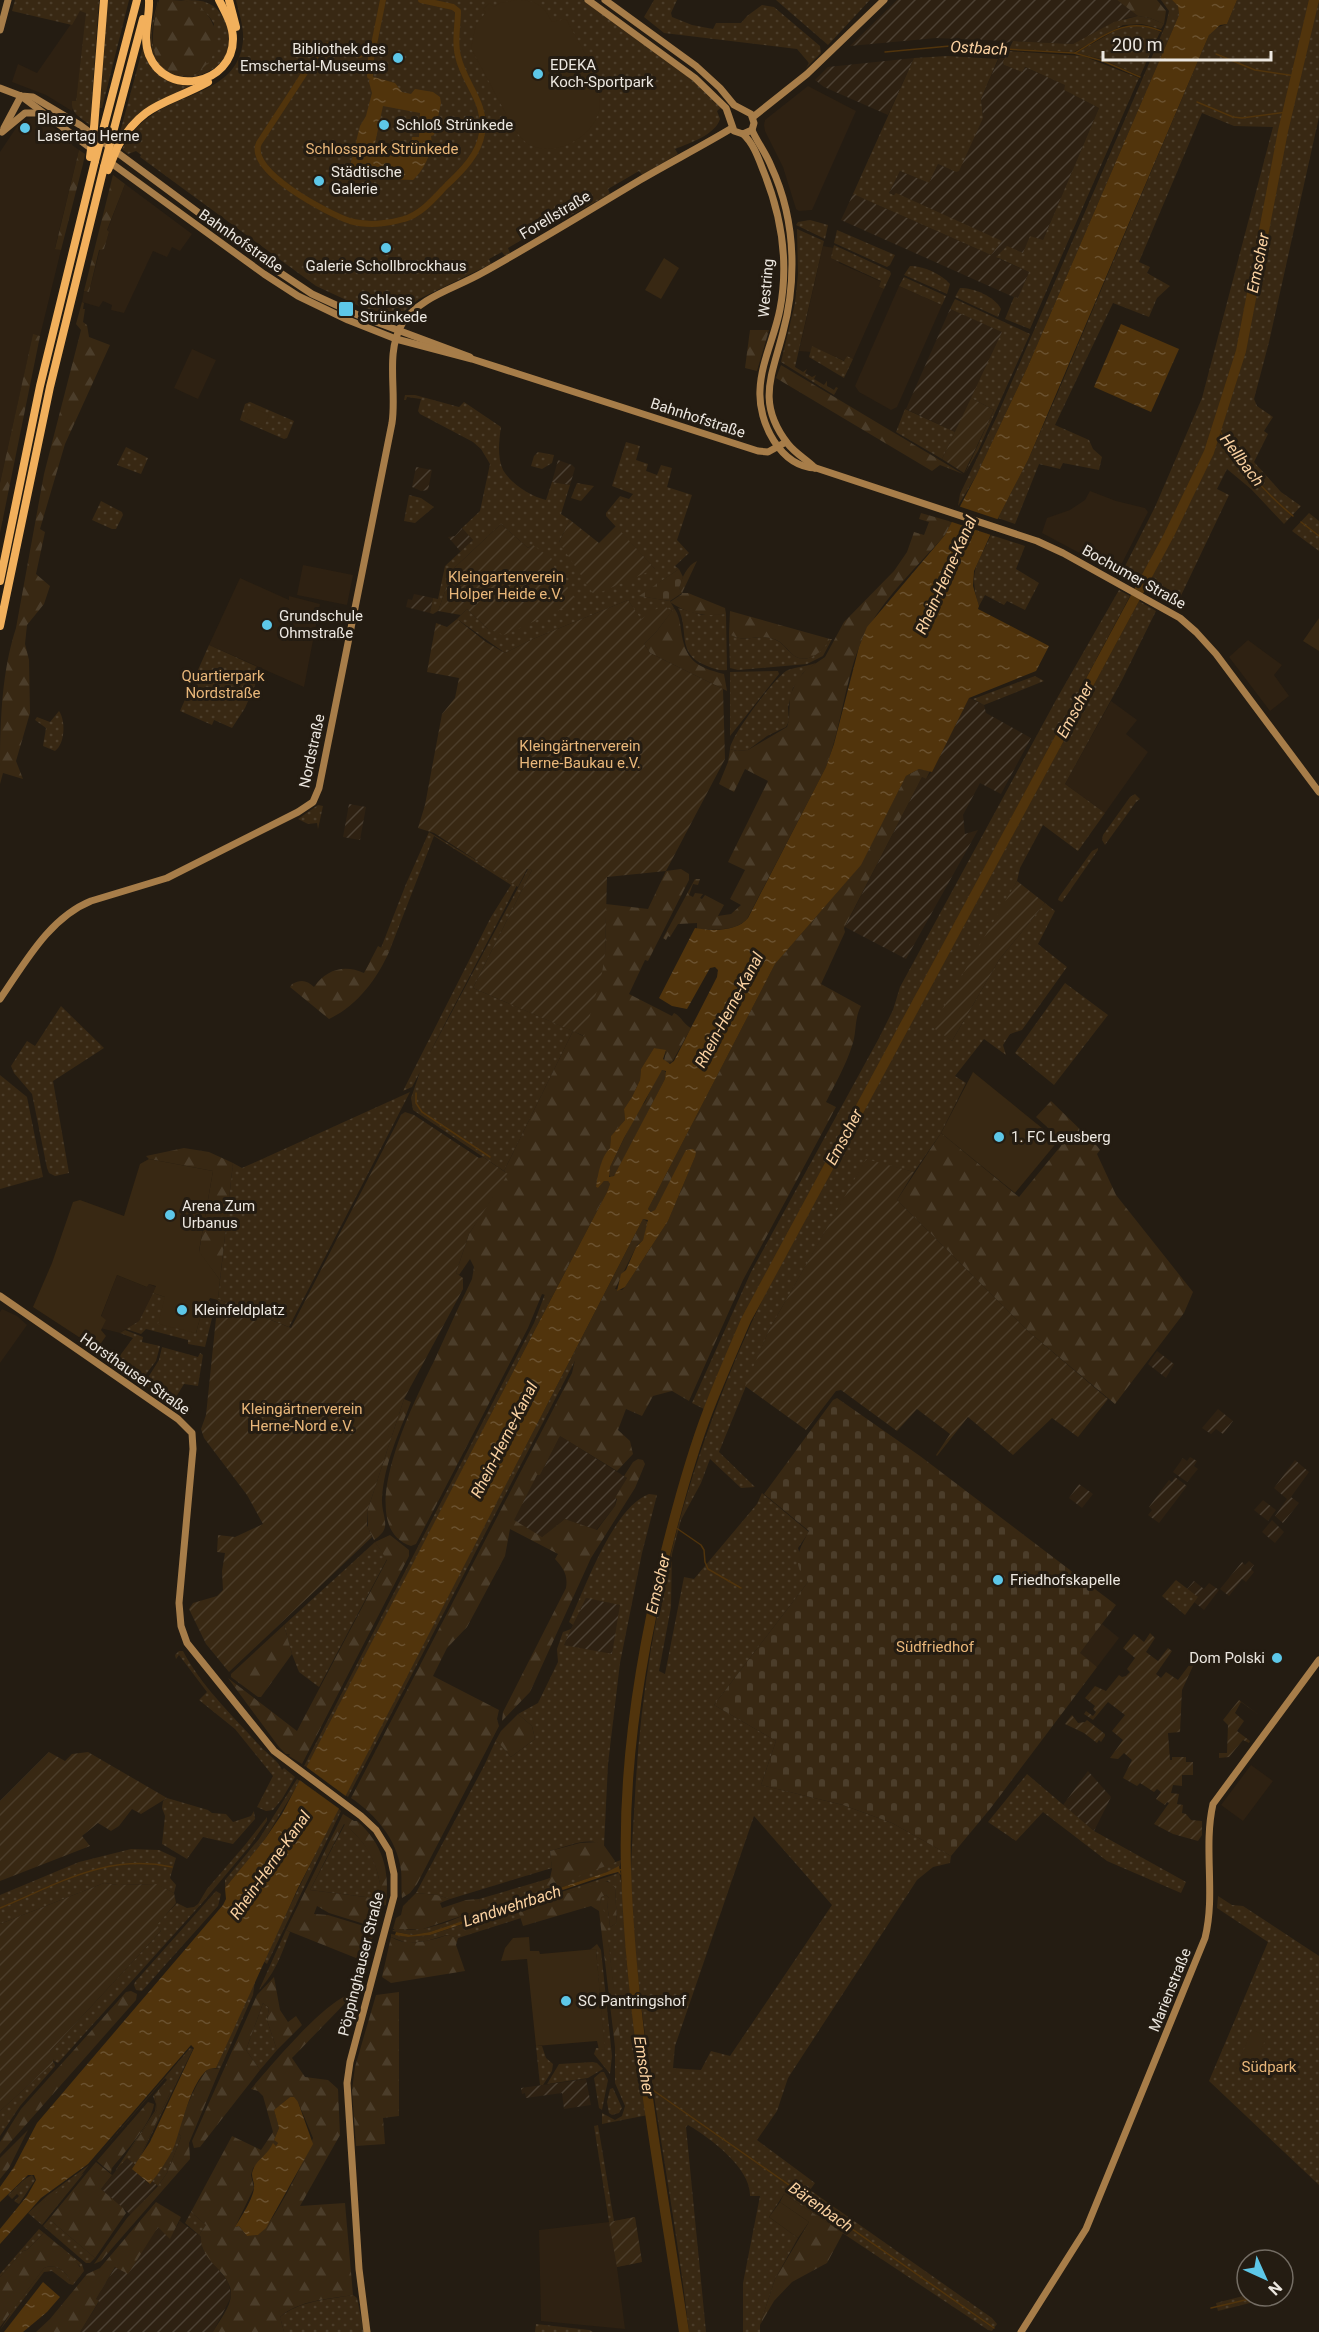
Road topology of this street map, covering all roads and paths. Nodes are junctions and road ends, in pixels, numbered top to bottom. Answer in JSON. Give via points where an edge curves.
{"nodes":[{"id":1,"x":8,"y":0,"type":"edge"},
{"id":2,"x":104,"y":0,"type":"edge"},
{"id":3,"x":137,"y":0,"type":"edge"},
{"id":4,"x":148,"y":0,"type":"edge"},
{"id":5,"x":212,"y":0,"type":"edge"},
{"id":6,"x":219,"y":0,"type":"edge"},
{"id":7,"x":588,"y":0,"type":"edge"},
{"id":8,"x":605,"y":0,"type":"edge"},
{"id":9,"x":884,"y":0,"type":"edge"},
{"id":10,"x":229,"y":4,"type":"edge"},
{"id":11,"x":0,"y":30,"type":"edge"},
{"id":12,"x":0,"y":88,"type":"edge"},
{"id":13,"x":21,"y":96,"type":"junction"},
{"id":14,"x":742,"y":110,"type":"junction"},
{"id":15,"x":47,"y":114,"type":"junction"},
{"id":16,"x":67,"y":117,"type":"junction"},
{"id":17,"x":753,"y":117,"type":"junction"},
{"id":18,"x":731,"y":119,"type":"junction"},
{"id":19,"x":58,"y":123,"type":"junction"},
{"id":20,"x":732,"y":129,"type":"junction"},
{"id":21,"x":752,"y":130,"type":"junction"},
{"id":22,"x":98,"y":131,"type":"junction"},
{"id":23,"x":1,"y":134,"type":"edge"},
{"id":24,"x":743,"y":134,"type":"junction"},
{"id":25,"x":114,"y":143,"type":"junction"},
{"id":26,"x":151,"y":177,"type":"junction"},
{"id":27,"x":138,"y":183,"type":"junction"},
{"id":28,"x":397,"y":335,"type":"junction"},
{"id":29,"x":786,"y":442,"type":"junction"},
{"id":30,"x":778,"y":446,"type":"junction"},
{"id":31,"x":816,"y":468,"type":"junction"},
{"id":32,"x":0,"y":580,"type":"edge"},
{"id":33,"x":0,"y":626,"type":"edge"},
{"id":34,"x":1319,"y":792,"type":"edge"},
{"id":35,"x":0,"y":999,"type":"edge"},
{"id":36,"x":0,"y":1296,"type":"edge"},
{"id":37,"x":179,"y":1615,"type":"joint"},
{"id":38,"x":1319,"y":1660,"type":"edge"},
{"id":39,"x":367,"y":2332,"type":"edge"},
{"id":40,"x":1022,"y":2332,"type":"edge"}],
"edges":[{"from":1,"to":11,"type":"street"},
{"from":2,"to":22,"type":"highway"},
{"from":3,"to":22,"type":"highway"},
{"from":4,"to":10,"type":"highway","via":[[146,40],[150,57],[163,74],[184,82],[211,76],[228,58],[233,33]]},
{"from":4,"to":25,"type":"highway"},
{"from":5,"to":10,"type":"highway"},
{"from":6,"to":10,"type":"highway"},
{"from":7,"to":18,"type":"street","via":[[695,78],[726,108]]},
{"from":8,"to":14,"type":"street","via":[[696,66]]},
{"from":9,"to":17,"type":"street","via":[[807,74]]},
{"from":10,"to":25,"type":"highway","via":[[237,40],[226,68],[202,85],[144,112]]},
{"from":12,"to":13,"type":"street","name":"Bahnhofstraße"},
{"from":13,"to":15,"type":"street","name":"Bahnhofstraße"},
{"from":13,"to":16,"type":"street","name":"Bahnhofstraße","via":[[33,97]]},
{"from":13,"to":23,"type":"street"},
{"from":14,"to":17,"type":"street"},
{"from":14,"to":18,"type":"street"},
{"from":15,"to":19,"type":"street","name":"Bahnhofstraße"},
{"from":15,"to":23,"type":"street","via":[[25,113]]},
{"from":16,"to":19,"type":"street"},
{"from":16,"to":26,"type":"street","name":"Bahnhofstraße"},
{"from":17,"to":21,"type":"street"},
{"from":18,"to":20,"type":"street"},
{"from":19,"to":27,"type":"street","name":"Bahnhofstraße"},
{"from":20,"to":24,"type":"street"},
{"from":20,"to":28,"type":"street","name":"Forellstraße","via":[[428,300],[416,308]]},
{"from":21,"to":24,"type":"street"},
{"from":21,"to":29,"type":"street","name":"Westring","via":[[776,177],[789,227],[789,302],[768,391],[770,409]]},
{"from":22,"to":32,"type":"highway","bridge":true},
{"from":24,"to":30,"type":"street","name":"Westring","via":[[769,183],[782,240],[782,294],[760,390],[764,419]]},
{"from":25,"to":33,"type":"highway","bridge":true,"via":[[86,237],[50,387]]},
{"from":26,"to":27,"type":"street"},
{"from":26,"to":28,"type":"street","name":"Bahnhofstraße","via":[[312,294]]},
{"from":27,"to":28,"type":"street","name":"Bahnhofstraße","via":[[290,291],[348,320]]},
{"from":28,"to":30,"type":"street","name":"Bahnhofstraße","via":[[758,451],[768,452]]},
{"from":28,"to":35,"type":"street","name":"Nordstraße","via":[[392,423],[315,798],[298,812],[175,875],[78,907],[48,932]]},
{"from":29,"to":30,"type":"street","name":"Bahnhofstraße"},
{"from":29,"to":31,"type":"street"},
{"from":30,"to":31,"type":"street","via":[[798,463]]},
{"from":31,"to":34,"type":"street","name":"Bochumer Straße","via":[[1064,553],[1185,622],[1202,637]]},
{"from":36,"to":37,"type":"street","name":"Horsthauser Straße","via":[[192,1432]]},
{"from":37,"to":39,"type":"street","name":"Pöppinghauser Straße","via":[[194,1654],[274,1751],[370,1824],[383,1839],[392,1864],[392,1906],[347,2083]]},
{"from":38,"to":40,"type":"street","name":"Marienstraße","via":[[1213,1804],[1206,1938],[1086,2229]]}]}
